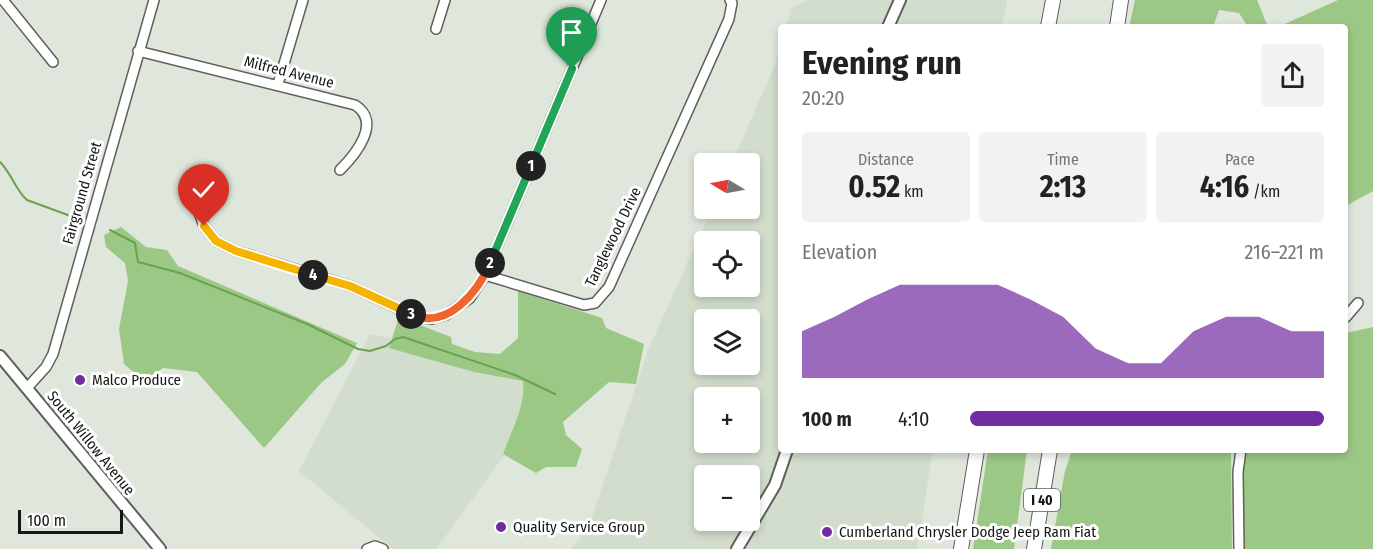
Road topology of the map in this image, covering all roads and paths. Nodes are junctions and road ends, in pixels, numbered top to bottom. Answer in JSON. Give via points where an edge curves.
{"nodes":[{"id":1,"x":3,"y":0,"type":"edge"},
{"id":2,"x":154,"y":0,"type":"edge"},
{"id":3,"x":303,"y":0,"type":"edge"},
{"id":4,"x":445,"y":0,"type":"edge"},
{"id":5,"x":601,"y":0,"type":"edge"},
{"id":6,"x":730,"y":0,"type":"edge"},
{"id":7,"x":900,"y":0,"type":"edge"},
{"id":8,"x":1053,"y":0,"type":"edge"},
{"id":9,"x":1121,"y":0,"type":"edge"},
{"id":10,"x":889,"y":24,"type":"edge"},
{"id":11,"x":1049,"y":24,"type":"edge"},
{"id":12,"x":1117,"y":24,"type":"edge"},
{"id":13,"x":436,"y":29,"type":"dead end"},
{"id":14,"x":138,"y":51,"type":"junction"},
{"id":15,"x":53,"y":62,"type":"dead end"},
{"id":16,"x":278,"y":84,"type":"junction"},
{"id":17,"x":340,"y":170,"type":"dead end"},
{"id":18,"x":198,"y":210,"type":"dead end"},
{"id":19,"x":485,"y":275,"type":"junction"},
{"id":20,"x":1358,"y":303,"type":"dead end"},
{"id":21,"x":1348,"y":315,"type":"edge"},
{"id":22,"x":0,"y":356,"type":"edge"},
{"id":23,"x":27,"y":388,"type":"junction"},
{"id":24,"x":786,"y":453,"type":"edge"},
{"id":25,"x":977,"y":453,"type":"edge"},
{"id":26,"x":1050,"y":453,"type":"edge"},
{"id":27,"x":1241,"y":453,"type":"edge"},
{"id":28,"x":160,"y":549,"type":"edge"},
{"id":29,"x":367,"y":549,"type":"edge"},
{"id":30,"x":383,"y":549,"type":"edge"},
{"id":31,"x":737,"y":549,"type":"edge"},
{"id":32,"x":961,"y":549,"type":"edge"},
{"id":33,"x":1034,"y":549,"type":"edge"},
{"id":34,"x":1239,"y":549,"type":"edge"}],
"edges":[{"from":1,"to":15,"type":"street"},
{"from":2,"to":14,"type":"street","name":"Fairground Street"},
{"from":3,"to":16,"type":"street"},
{"from":4,"to":13,"type":"street"},
{"from":5,"to":19,"type":"street"},
{"from":6,"to":19,"type":"street","name":"Tanglewood Drive","via":[[729,19],[603,296],[595,303],[577,304]]},
{"from":7,"to":10,"type":"main road"},
{"from":8,"to":11,"type":"highway"},
{"from":9,"to":12,"type":"highway"},
{"from":14,"to":16,"type":"street","name":"Milfred Avenue"},
{"from":14,"to":23,"type":"street","name":"Fairground Street","via":[[53,354]]},
{"from":16,"to":17,"type":"street","name":"Milfred Avenue","via":[[364,110],[365,136]]},
{"from":18,"to":19,"type":"street","via":[[216,241],[236,251],[350,286],[417,317],[432,319],[446,315],[470,298]]},
{"from":20,"to":21,"type":"street"},
{"from":22,"to":23,"type":"main road","name":"South Willow Avenue"},
{"from":23,"to":28,"type":"main road","name":"South Willow Avenue"},
{"from":24,"to":31,"type":"main road","via":[[764,506]]},
{"from":25,"to":32,"type":"highway"},
{"from":26,"to":33,"type":"highway","number":"I 40"},
{"from":27,"to":34,"type":"street"},
{"from":29,"to":30,"type":"street"}]}
